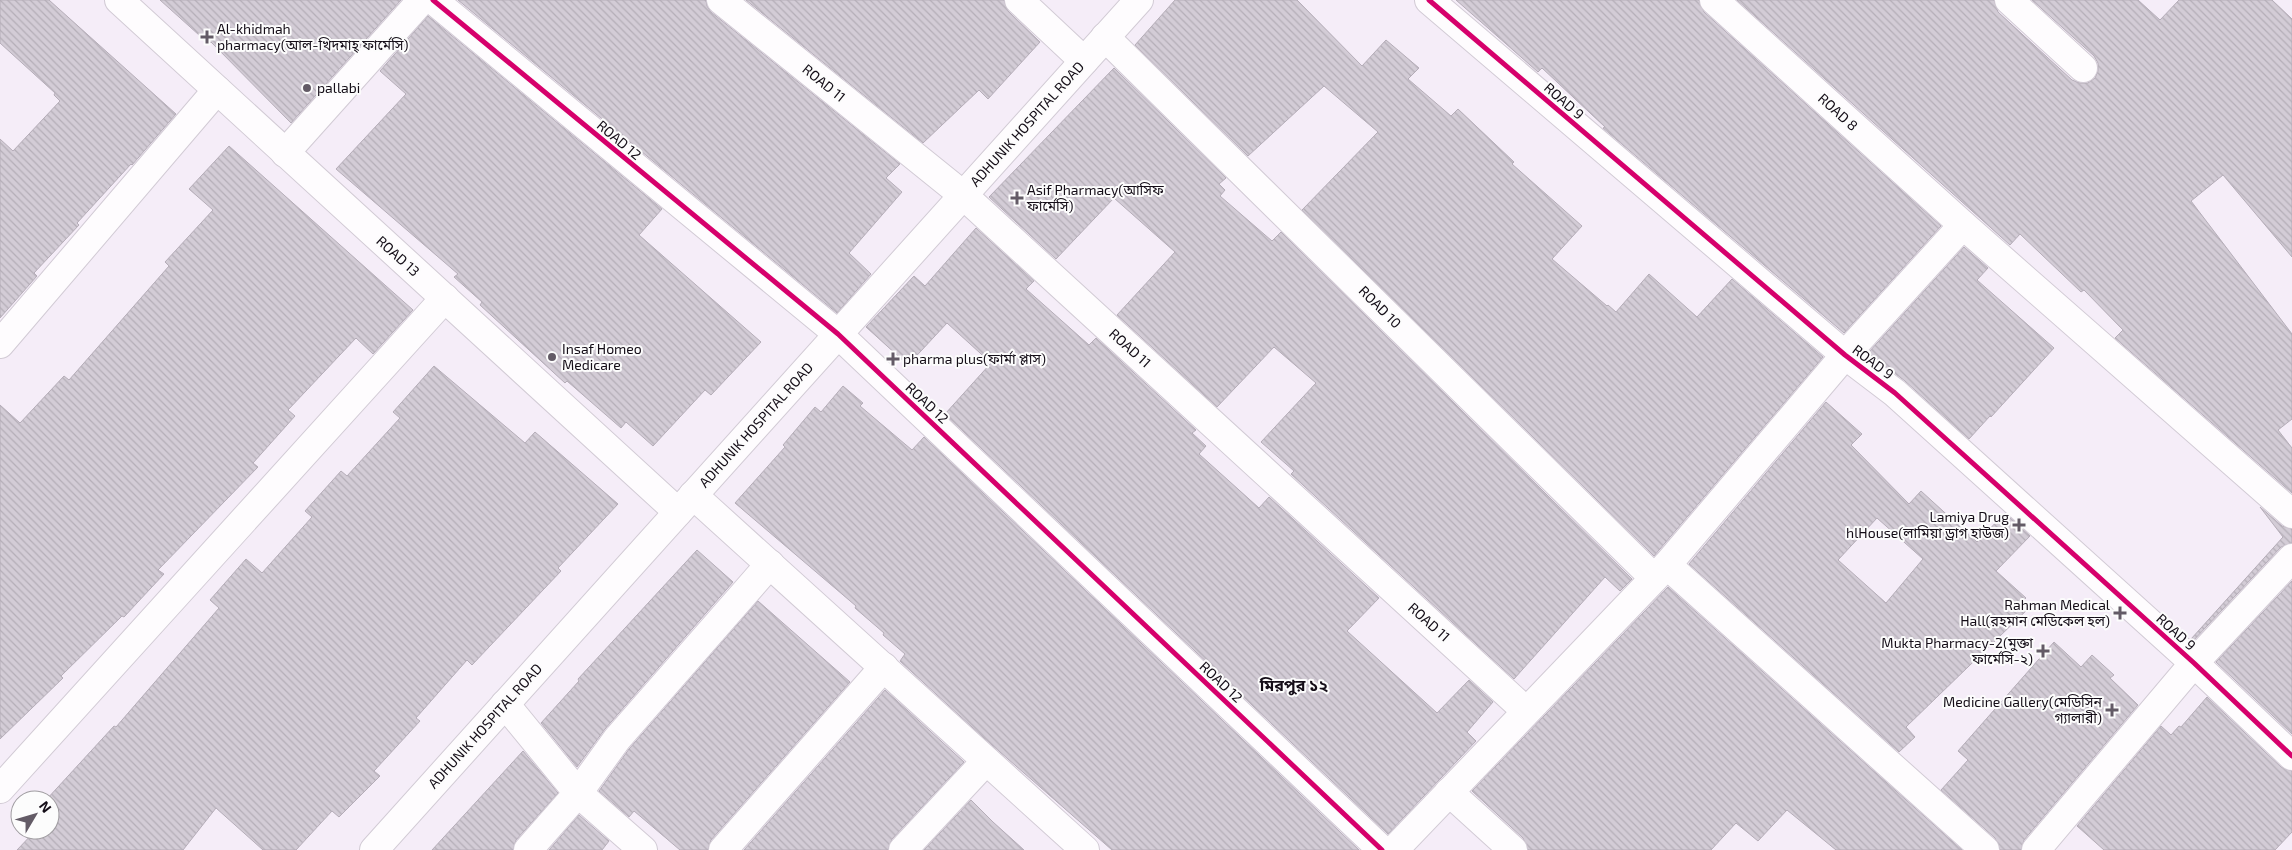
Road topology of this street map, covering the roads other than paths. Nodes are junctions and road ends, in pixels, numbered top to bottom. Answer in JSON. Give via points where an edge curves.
{"nodes":[{"id":1,"x":119,"y":0,"type":"edge"},
{"id":2,"x":422,"y":0,"type":"edge"},
{"id":3,"x":433,"y":0,"type":"edge"},
{"id":4,"x":721,"y":0,"type":"edge"},
{"id":5,"x":1019,"y":0,"type":"edge"},
{"id":6,"x":1139,"y":0,"type":"edge"},
{"id":7,"x":1429,"y":0,"type":"edge"},
{"id":8,"x":1714,"y":0,"type":"edge"},
{"id":9,"x":2009,"y":0,"type":"edge"},
{"id":10,"x":1106,"y":37,"type":"junction"},
{"id":11,"x":1084,"y":61,"type":"junction"},
{"id":12,"x":2083,"y":68,"type":"dead end"},
{"id":13,"x":217,"y":90,"type":"junction"},
{"id":14,"x":285,"y":153,"type":"junction"},
{"id":15,"x":963,"y":195,"type":"junction"},
{"id":16,"x":1963,"y":225,"type":"junction"},
{"id":17,"x":445,"y":298,"type":"junction"},
{"id":18,"x":838,"y":334,"type":"junction"},
{"id":19,"x":0,"y":344,"type":"edge"},
{"id":20,"x":1844,"y":355,"type":"junction"},
{"id":21,"x":686,"y":504,"type":"junction"},
{"id":22,"x":2292,"y":514,"type":"edge"},
{"id":23,"x":2292,"y":558,"type":"edge"},
{"id":24,"x":770,"y":564,"type":"junction"},
{"id":25,"x":1661,"y":571,"type":"junction"},
{"id":26,"x":2194,"y":663,"type":"junction"},
{"id":27,"x":884,"y":667,"type":"junction"},
{"id":28,"x":505,"y":704,"type":"junction"},
{"id":29,"x":1526,"y":711,"type":"junction"},
{"id":30,"x":2292,"y":756,"type":"edge"},
{"id":31,"x":986,"y":761,"type":"junction"},
{"id":32,"x":0,"y":790,"type":"edge"},
{"id":33,"x":1449,"y":792,"type":"junction"},
{"id":34,"x":578,"y":793,"type":"junction"},
{"id":35,"x":374,"y":850,"type":"edge"},
{"id":36,"x":528,"y":850,"type":"edge"},
{"id":37,"x":643,"y":850,"type":"edge"},
{"id":38,"x":722,"y":850,"type":"edge"},
{"id":39,"x":903,"y":850,"type":"edge"},
{"id":40,"x":1085,"y":850,"type":"edge"},
{"id":41,"x":1382,"y":850,"type":"edge"},
{"id":42,"x":1394,"y":850,"type":"edge"},
{"id":43,"x":1513,"y":850,"type":"edge"},
{"id":44,"x":1986,"y":850,"type":"edge"},
{"id":45,"x":2036,"y":850,"type":"edge"}],
"edges":[{"from":1,"to":13,"type":"street","name":"ROAD 13"},
{"from":2,"to":14,"type":"street"},
{"from":3,"to":18,"type":"street","name":"ROAD 12"},
{"from":4,"to":15,"type":"street","name":"ROAD 11"},
{"from":5,"to":11,"type":"street"},
{"from":6,"to":10,"type":"street","name":"ADHUNIK HOSPITAL ROAD"},
{"from":7,"to":20,"type":"street","name":"ROAD 9"},
{"from":8,"to":16,"type":"street","name":"ROAD 8"},
{"from":9,"to":12,"type":"street"},
{"from":10,"to":11,"type":"street","name":"ADHUNIK HOSPITAL ROAD"},
{"from":10,"to":25,"type":"street","name":"ROAD 10"},
{"from":11,"to":15,"type":"street","name":"ADHUNIK HOSPITAL ROAD"},
{"from":13,"to":14,"type":"street","name":"ROAD 13"},
{"from":13,"to":19,"type":"street"},
{"from":14,"to":17,"type":"street","name":"ROAD 13"},
{"from":15,"to":18,"type":"street","name":"ADHUNIK HOSPITAL ROAD"},
{"from":15,"to":29,"type":"street","name":"ROAD 11"},
{"from":16,"to":20,"type":"street"},
{"from":16,"to":22,"type":"street","name":"ROAD 8"},
{"from":17,"to":21,"type":"street","name":"ROAD 13"},
{"from":17,"to":32,"type":"street"},
{"from":18,"to":21,"type":"street","name":"ADHUNIK HOSPITAL ROAD"},
{"from":18,"to":41,"type":"street","name":"ROAD 12"},
{"from":20,"to":25,"type":"street"},
{"from":20,"to":26,"type":"street","name":"ROAD 9","via":[[1895,393]]},
{"from":21,"to":24,"type":"street","name":"ROAD 13"},
{"from":21,"to":28,"type":"street","name":"ADHUNIK HOSPITAL ROAD"},
{"from":23,"to":26,"type":"street"},
{"from":24,"to":27,"type":"street","name":"ROAD 13"},
{"from":24,"to":34,"type":"street","via":[[617,738]]},
{"from":25,"to":29,"type":"street"},
{"from":25,"to":44,"type":"street","name":"ROAD 10"},
{"from":26,"to":30,"type":"street","name":"ROAD 9"},
{"from":26,"to":45,"type":"street"},
{"from":27,"to":31,"type":"street","name":"ROAD 13"},
{"from":27,"to":38,"type":"street"},
{"from":28,"to":34,"type":"street"},
{"from":28,"to":35,"type":"street","name":"ADHUNIK HOSPITAL ROAD"},
{"from":29,"to":33,"type":"street"},
{"from":31,"to":39,"type":"street"},
{"from":31,"to":40,"type":"street","name":"ROAD 13"},
{"from":33,"to":42,"type":"street"},
{"from":33,"to":43,"type":"street"},
{"from":34,"to":36,"type":"street"},
{"from":34,"to":37,"type":"street"}]}
